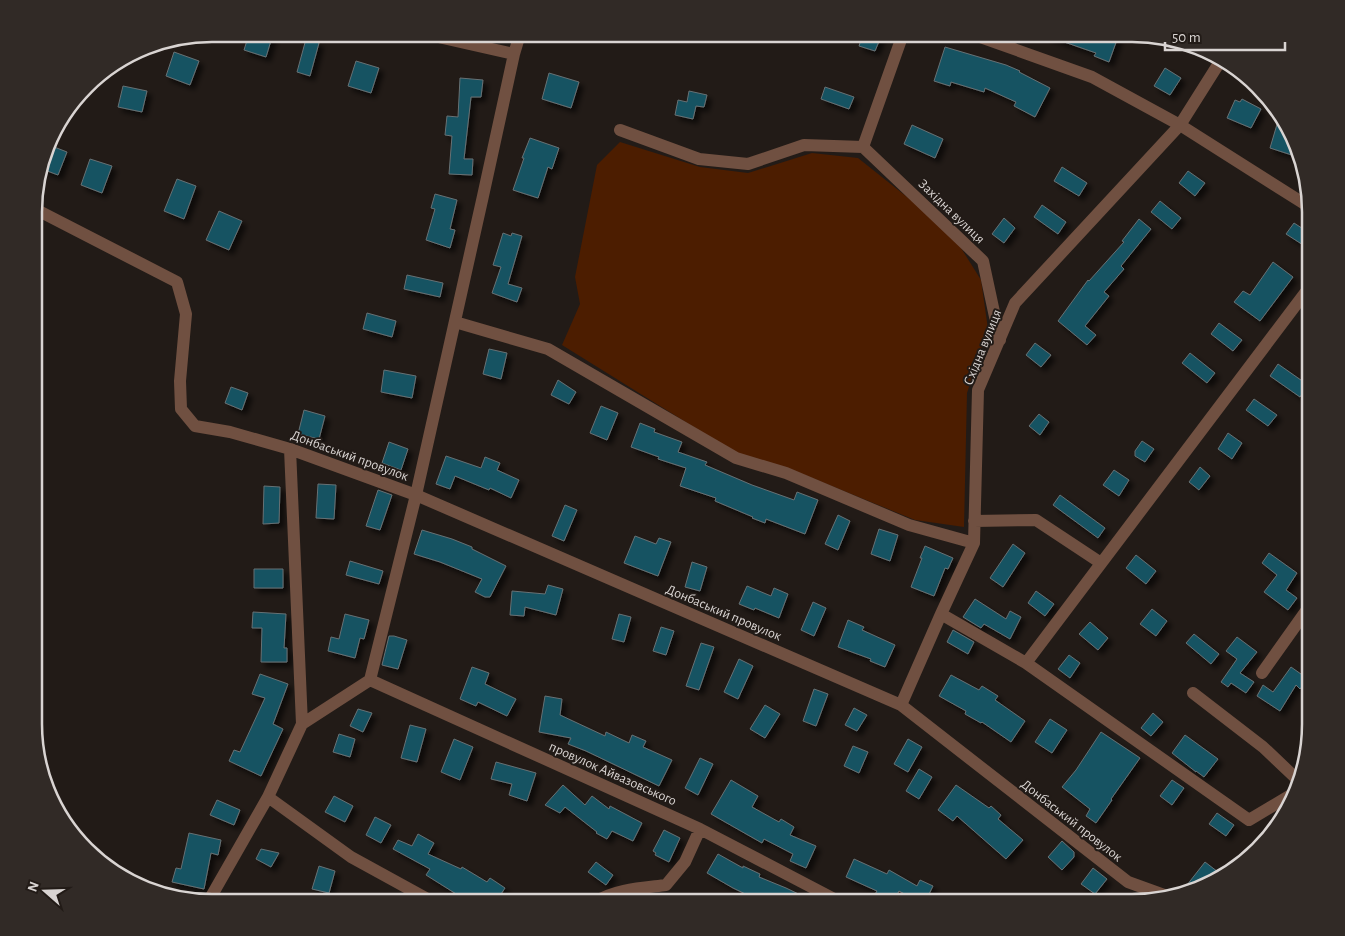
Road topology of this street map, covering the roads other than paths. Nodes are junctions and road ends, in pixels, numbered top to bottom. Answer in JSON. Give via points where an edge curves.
{"nodes":[{"id":1,"x":465,"y":43,"type":"edge"},
{"id":2,"x":517,"y":43,"type":"edge"},
{"id":3,"x":900,"y":43,"type":"edge"},
{"id":4,"x":997,"y":43,"type":"edge"},
{"id":5,"x":514,"y":54,"type":"junction"},
{"id":6,"x":1217,"y":65,"type":"edge"},
{"id":7,"x":1180,"y":125,"type":"junction"},
{"id":8,"x":620,"y":130,"type":"dead end"},
{"id":9,"x":863,"y":147,"type":"junction"},
{"id":10,"x":1302,"y":202,"type":"edge"},
{"id":11,"x":42,"y":212,"type":"edge"},
{"id":12,"x":1302,"y":297,"type":"edge"},
{"id":13,"x":455,"y":322,"type":"junction"},
{"id":14,"x":1000,"y":340,"type":"junction"},
{"id":15,"x":290,"y":449,"type":"junction"},
{"id":16,"x":416,"y":494,"type":"junction"},
{"id":17,"x":974,"y":520,"type":"junction"},
{"id":18,"x":974,"y":543,"type":"junction"},
{"id":19,"x":1101,"y":563,"type":"junction"},
{"id":20,"x":941,"y":614,"type":"junction"},
{"id":21,"x":1302,"y":617,"type":"edge"},
{"id":22,"x":1026,"y":663,"type":"junction"},
{"id":23,"x":1262,"y":673,"type":"dead end"},
{"id":24,"x":370,"y":680,"type":"junction"},
{"id":25,"x":1193,"y":694,"type":"dead end"},
{"id":26,"x":901,"y":705,"type":"junction"},
{"id":27,"x":302,"y":724,"type":"junction"},
{"id":28,"x":1294,"y":776,"type":"edge"},
{"id":29,"x":268,"y":797,"type":"junction"},
{"id":30,"x":1285,"y":799,"type":"edge"},
{"id":31,"x":700,"y":829,"type":"junction"},
{"id":32,"x":1155,"y":892,"type":"edge"},
{"id":33,"x":213,"y":893,"type":"edge"},
{"id":34,"x":417,"y":893,"type":"edge"},
{"id":35,"x":617,"y":893,"type":"edge"},
{"id":36,"x":824,"y":894,"type":"edge"}],
"edges":[{"from":1,"to":5,"type":"street"},
{"from":2,"to":5,"type":"street"},
{"from":3,"to":9,"type":"street"},
{"from":4,"to":7,"type":"street","via":[[1092,77]]},
{"from":5,"to":13,"type":"street"},
{"from":6,"to":7,"type":"street","name":"Східна вулиця"},
{"from":7,"to":10,"type":"street"},
{"from":7,"to":14,"type":"street","name":"Східна вулиця","via":[[1015,303]]},
{"from":8,"to":9,"type":"street","via":[[699,158],[748,164],[804,145]]},
{"from":9,"to":14,"type":"street","name":"Західна вулиця","via":[[983,261]]},
{"from":11,"to":15,"type":"street","name":"Донбаський провулок","via":[[177,282],[186,314],[181,409],[195,426]]},
{"from":12,"to":19,"type":"street"},
{"from":13,"to":16,"type":"street"},
{"from":13,"to":18,"type":"street","via":[[548,350],[736,458],[786,473],[909,525]]},
{"from":14,"to":17,"type":"street","name":"Східна вулиця","via":[[978,390]]},
{"from":15,"to":16,"type":"street","name":"Донбаський провулок"},
{"from":15,"to":27,"type":"street"},
{"from":16,"to":24,"type":"street"},
{"from":16,"to":26,"type":"street","name":"Донбаський провулок"},
{"from":17,"to":18,"type":"street","name":"Східна вулиця"},
{"from":17,"to":19,"type":"street","via":[[1036,520]]},
{"from":18,"to":20,"type":"street","name":"Східна вулиця"},
{"from":19,"to":22,"type":"street"},
{"from":20,"to":22,"type":"street"},
{"from":20,"to":26,"type":"street","name":"Східна вулиця"},
{"from":21,"to":23,"type":"street"},
{"from":22,"to":30,"type":"street","via":[[1249,820]]},
{"from":24,"to":27,"type":"street"},
{"from":24,"to":31,"type":"street","name":"провулок Айвазовського"},
{"from":25,"to":28,"type":"street","via":[[1264,747]]},
{"from":26,"to":32,"type":"street","name":"Донбаський провулок","via":[[1128,882]]},
{"from":27,"to":29,"type":"street"},
{"from":29,"to":33,"type":"street"},
{"from":29,"to":34,"type":"street","via":[[351,857]]},
{"from":31,"to":35,"type":"street","via":[[685,862],[666,885]]},
{"from":31,"to":36,"type":"street","name":"провулок Айвазовського"}]}
